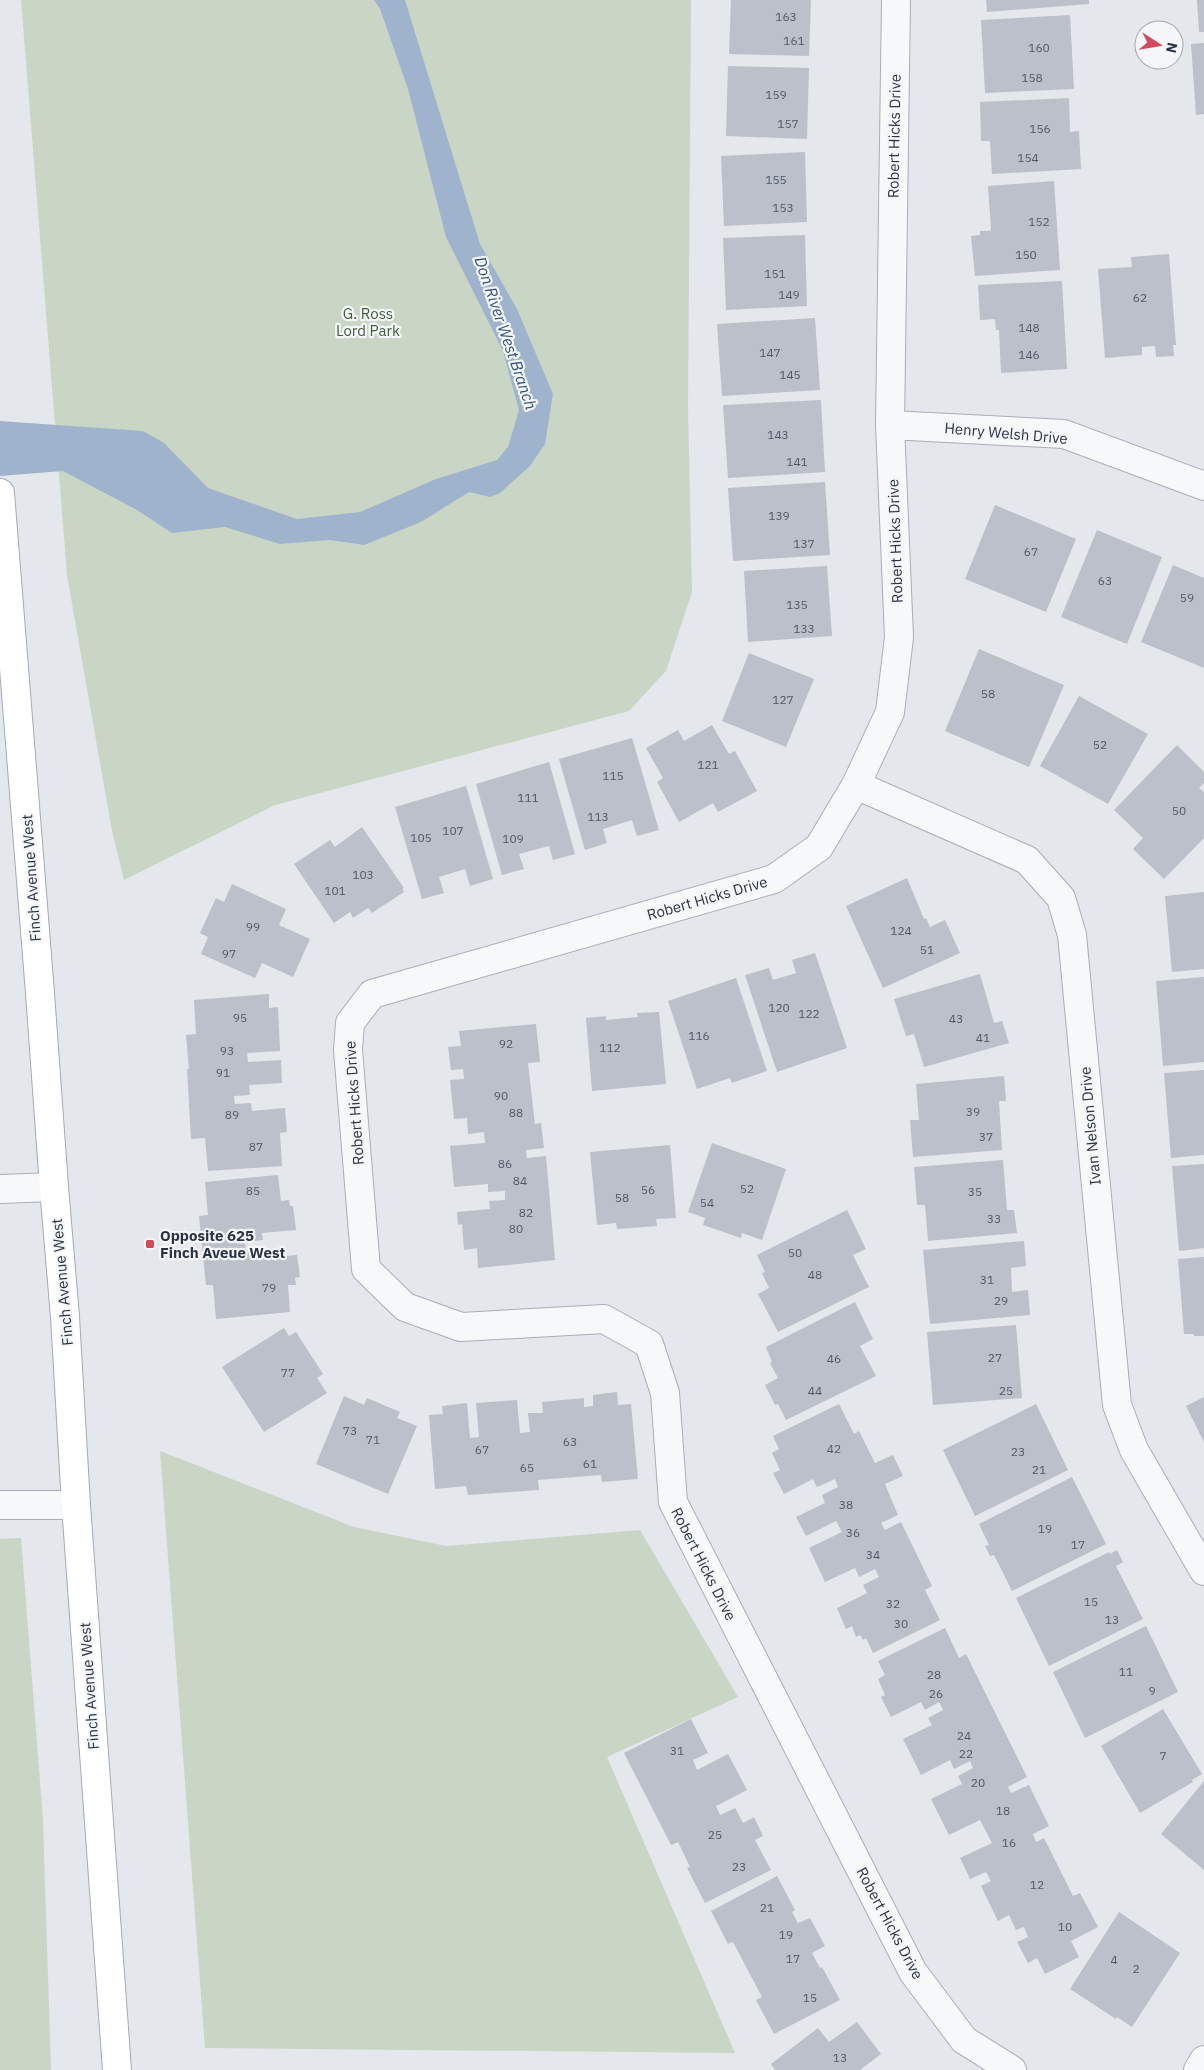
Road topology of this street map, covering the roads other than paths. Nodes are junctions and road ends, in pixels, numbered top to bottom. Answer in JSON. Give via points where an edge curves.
{"nodes":[{"id":1,"x":896,"y":0,"type":"edge"},
{"id":2,"x":890,"y":425,"type":"junction"},
{"id":3,"x":1204,"y":486,"type":"edge"},
{"id":4,"x":0,"y":494,"type":"edge"},
{"id":5,"x":856,"y":785,"type":"junction"},
{"id":6,"x":54,"y":1188,"type":"junction"},
{"id":7,"x":0,"y":1189,"type":"edge"},
{"id":8,"x":0,"y":1505,"type":"edge"},
{"id":9,"x":76,"y":1505,"type":"junction"},
{"id":10,"x":1204,"y":1571,"type":"edge"},
{"id":11,"x":1204,"y":2060,"type":"edge"},
{"id":12,"x":117,"y":2070,"type":"edge"},
{"id":13,"x":1012,"y":2070,"type":"edge"},
{"id":14,"x":1198,"y":2070,"type":"edge"}],
"edges":[{"from":1,"to":2,"type":"street","name":"Robert Hicks Drive"},
{"from":2,"to":3,"type":"street","name":"Henry Welsh Drive","via":[[1064,434]]},
{"from":2,"to":5,"type":"street","name":"Robert Hicks Drive","via":[[899,636],[890,712]]},
{"from":4,"to":6,"type":"main road","name":"Finch Avenue West"},
{"from":5,"to":10,"type":"street","name":"Ivan Nelson Drive","via":[[1027,860],[1061,898],[1072,935],[1117,1405],[1134,1450]]},
{"from":5,"to":13,"type":"street","name":"Robert Hicks Drive","via":[[820,847],[774,879],[372,994],[350,1023],[348,1050],[366,1269],[404,1307],[461,1327],[604,1319],[649,1344],[665,1393],[673,1502],[913,1972],[964,2040]]},
{"from":6,"to":7,"type":"street"},
{"from":6,"to":9,"type":"main road","name":"Finch Avenue West","via":[[66,1317]]},
{"from":8,"to":9,"type":"street"},
{"from":9,"to":12,"type":"main road","name":"Finch Avenue West"},
{"from":11,"to":14,"type":"street"}]}
